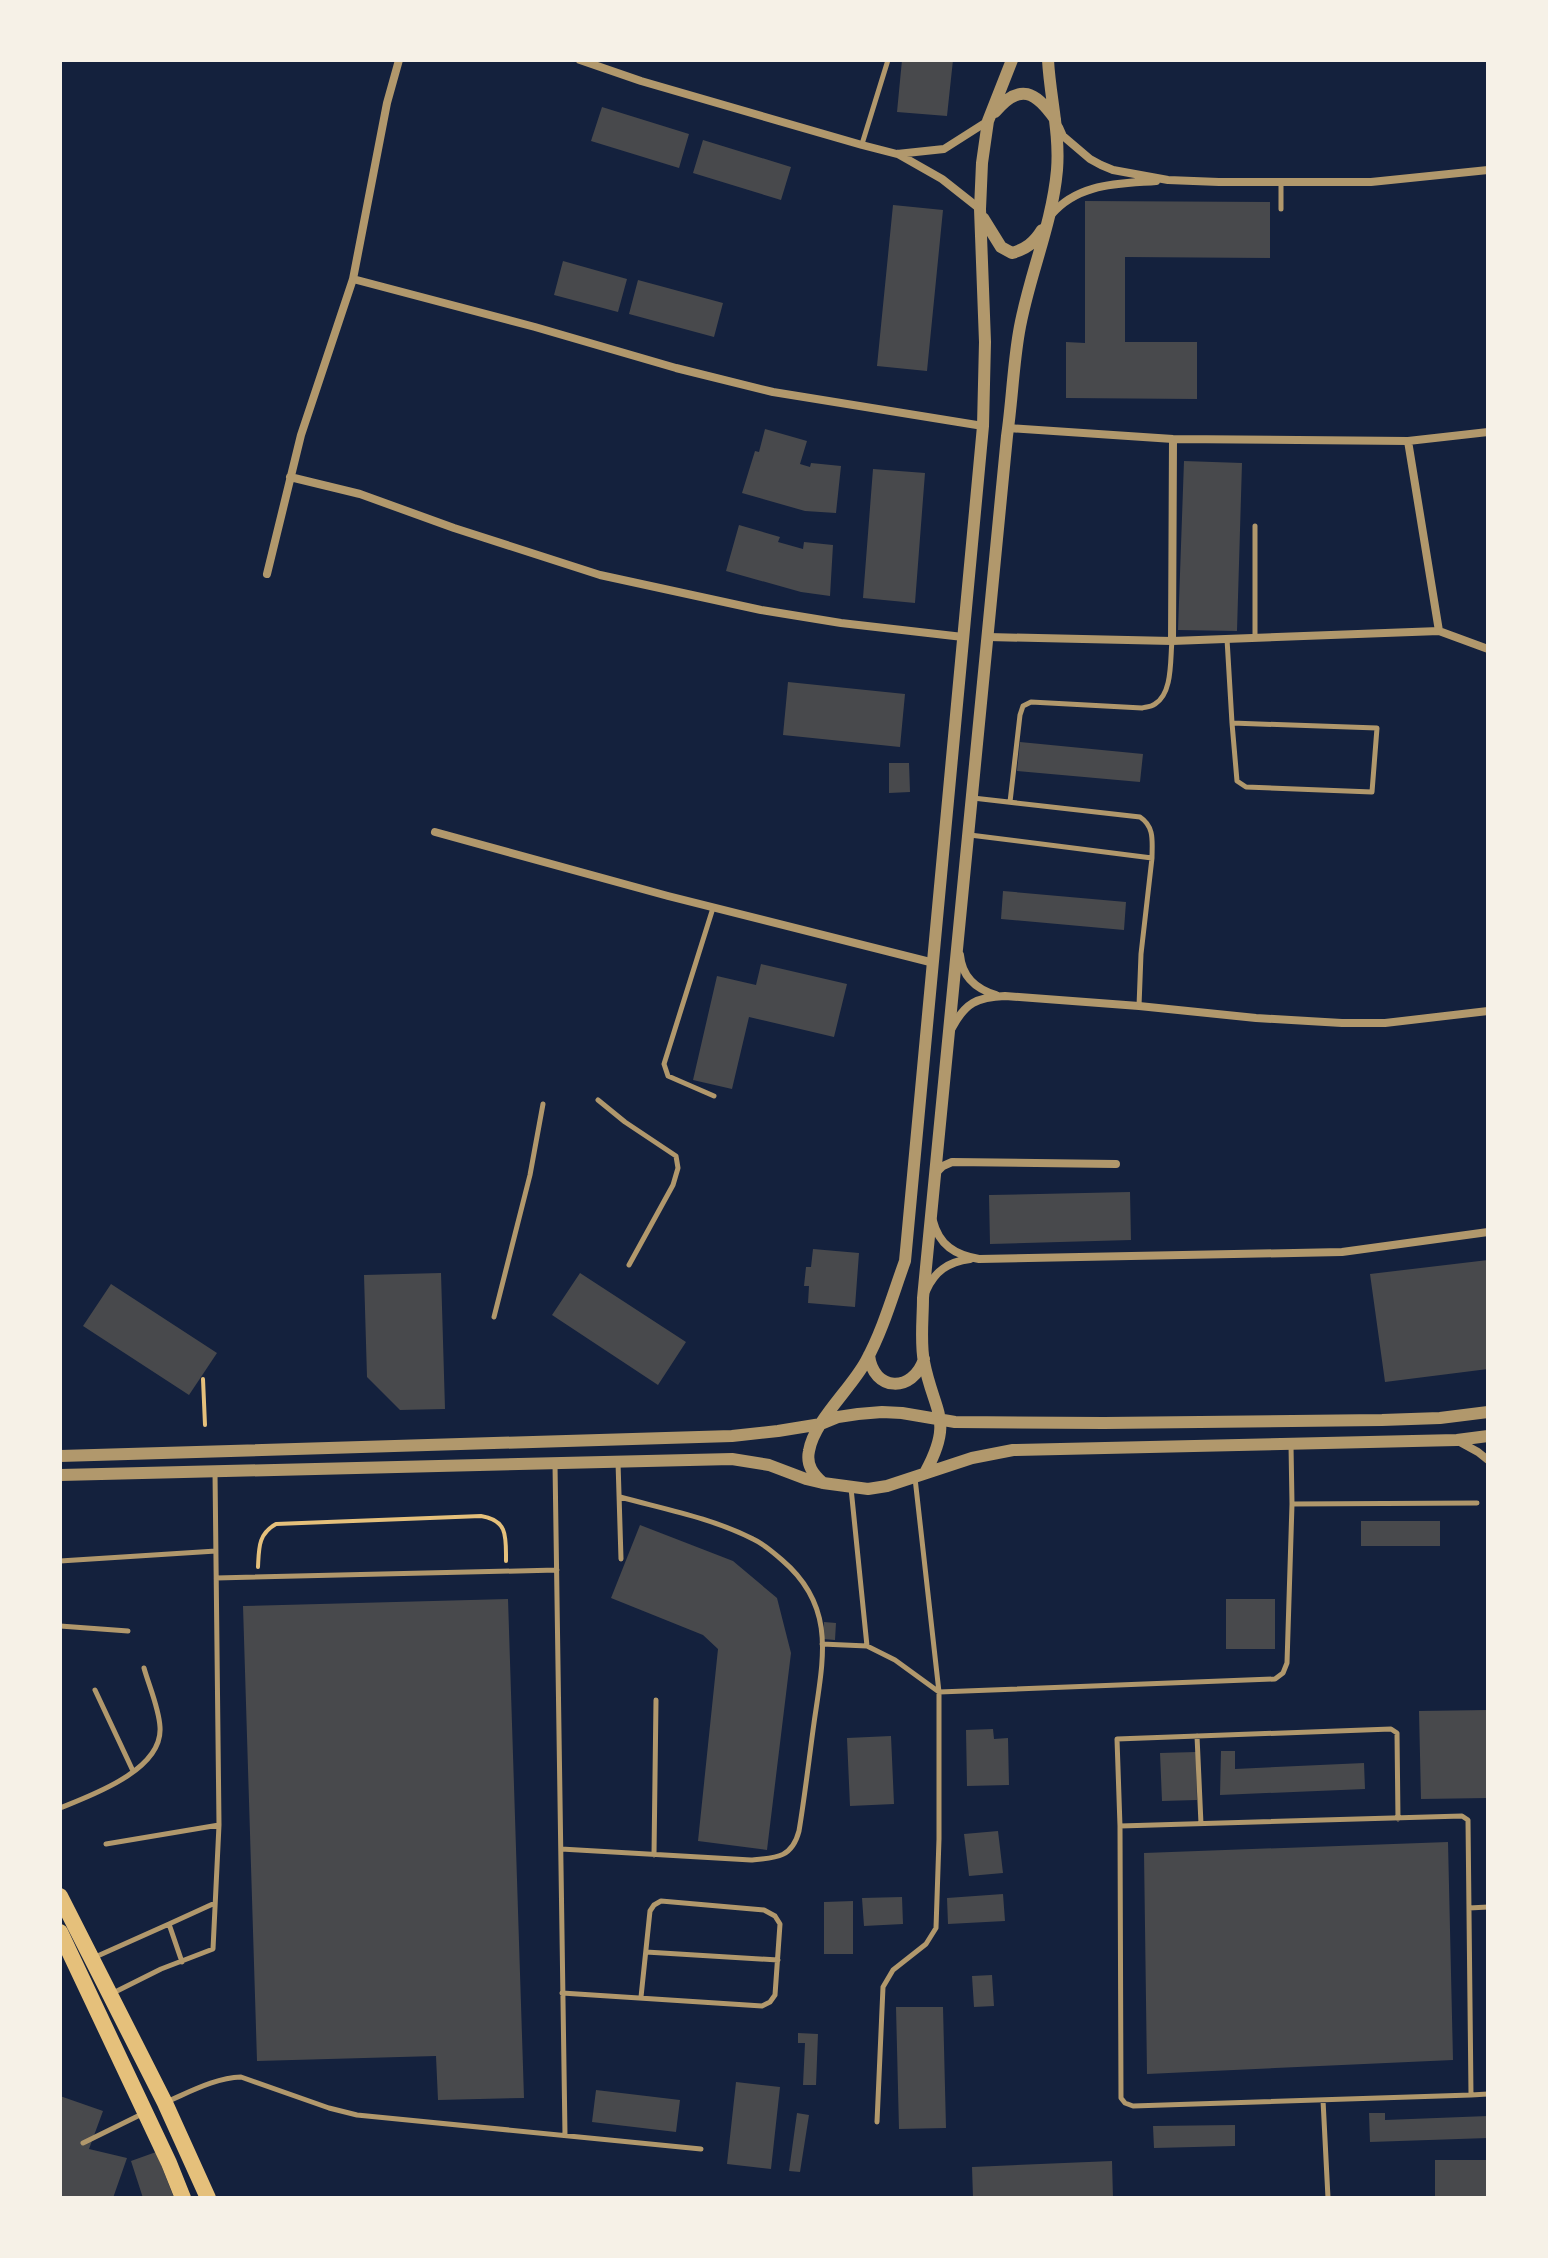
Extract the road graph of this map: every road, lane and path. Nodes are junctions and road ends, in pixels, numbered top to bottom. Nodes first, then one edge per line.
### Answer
1 (399, 60) edge
2 (580, 60) edge
3 (888, 60) edge
4 (1012, 60) edge
5 (1048, 60) edge
6 (988, 121) junction
7 (1057, 122) junction
8 (862, 145) junction
9 (897, 154) junction
10 (1488, 170) edge
11 (1168, 180) junction
12 (1283, 182) junction
13 (1282, 209) dead end
14 (980, 210) junction
15 (1049, 217) junction
16 (353, 279) junction
17 (983, 426) junction
18 (1008, 428) junction
19 (1488, 432) edge
20 (1173, 439) junction
21 (1408, 441) junction
22 (290, 477) junction
23 (1255, 526) dead end
24 (267, 574) dead end
25 (1439, 631) junction
26 (963, 637) junction
27 (988, 637) junction
28 (1255, 638) junction
29 (1227, 639) junction
30 (1172, 641) junction
31 (1488, 649) edge
32 (1232, 723) junction
33 (972, 798) junction
34 (1010, 802) junction
35 (435, 832) dead end
36 (968, 835) junction
37 (1152, 858) junction
38 (714, 907) junction
39 (958, 941) junction
40 (934, 963) junction
41 (1005, 996) junction
42 (1139, 1006) junction
43 (1488, 1011) edge
44 (949, 1033) junction
45 (714, 1096) dead end
46 (598, 1100) dead end
47 (543, 1104) dead end
48 (938, 1149) junction
49 (952, 1162) junction
50 (1116, 1164) dead end
51 (935, 1174) junction
52 (932, 1210) junction
53 (1488, 1232) edge
54 (979, 1259) junction
55 (629, 1265) dead end
56 (923, 1298) junction
57 (494, 1317) dead end
58 (869, 1354) junction
59 (924, 1359) junction
60 (203, 1379) dead end
61 (1488, 1412) edge
62 (940, 1419) junction
63 (821, 1424) junction
64 (205, 1425) dead end
65 (1488, 1436) edge
66 (1457, 1440) junction
67 (1291, 1443) junction
68 (60, 1456) edge
69 (1488, 1460) edge
70 (618, 1461) junction
71 (555, 1463) junction
72 (215, 1471) junction
73 (920, 1474) junction
74 (60, 1475) edge
75 (823, 1483) junction
76 (851, 1488) junction
77 (620, 1497) junction
78 (1477, 1503) dead end
79 (1292, 1504) junction
80 (216, 1551) junction
81 (621, 1559) dead end
82 (60, 1561) edge
83 (557, 1570) junction
84 (506, 1571) junction
85 (258, 1577) junction
86 (216, 1578) junction
87 (60, 1626) edge
88 (128, 1631) dead end
89 (822, 1644) junction
90 (867, 1646) junction
91 (144, 1668) dead end
92 (95, 1690) dead end
93 (939, 1692) junction
94 (656, 1700) dead end
95 (1197, 1736) junction
96 (133, 1771) junction
97 (60, 1808) edge
98 (1398, 1819) junction
99 (1201, 1824) junction
100 (219, 1825) junction
101 (1120, 1826) junction
102 (106, 1844) dead end
103 (561, 1849) junction
104 (654, 1855) junction
105 (60, 1896) edge
106 (215, 1903) junction
107 (1488, 1907) edge
108 (1469, 1908) junction
109 (169, 1924) junction
110 (60, 1932) edge
111 (646, 1952) junction
112 (92, 1958) junction
113 (778, 1960) junction
114 (182, 1962) junction
115 (562, 1993) junction
116 (110, 1994) junction
117 (641, 1997) junction
118 (1488, 2094) edge
119 (1471, 2095) junction
120 (1323, 2100) junction
121 (165, 2103) junction
122 (145, 2113) junction
123 (877, 2122) dead end
124 (565, 2135) junction
125 (83, 2143) dead end
126 (701, 2149) dead end
127 (183, 2198) edge
128 (208, 2198) edge
129 (1328, 2198) edge

1 - 16 street
2 - 8 street
3 - 8 lane
4 - 6 street
5 - 7 street
6 - 7 street
6 - 9 street
6 - 14 street
7 - 11 street
7 - 15 street
8 - 9 street
9 - 14 street
10 - 12 street
11 - 12 street
11 - 15 street
12 - 13 lane
14 - 15 street
14 - 17 street
15 - 18 street
16 - 17 street
16 - 22 street
17 - 26 street
18 - 20 street
18 - 27 street
19 - 21 street
20 - 21 street
20 - 30 street
21 - 25 street
22 - 24 street
22 - 26 street
23 - 28 lane
25 - 28 street
25 - 31 street
26 - 40 street
27 - 30 street
27 - 33 street
28 - 29 street
29 - 30 street
29 - 32 lane
30 - 34 lane
32 - 32 lane
33 - 34 lane
33 - 36 street
34 - 37 lane
35 - 38 street
36 - 37 lane
36 - 39 street
37 - 42 lane
38 - 40 street
38 - 45 lane
39 - 41 street
39 - 44 street
40 - 58 street
41 - 42 street
41 - 44 street
42 - 43 street
44 - 48 street
46 - 55 lane
47 - 57 lane
48 - 49 street
48 - 51 street
49 - 50 street
49 - 51 street
51 - 52 street
52 - 54 street
52 - 56 street
53 - 54 street
54 - 56 street
56 - 59 street
58 - 59 street
58 - 63 street
59 - 62 street
60 - 64 path
61 - 62 street
62 - 63 street
62 - 73 street
63 - 68 street
63 - 75 street
65 - 66 street
66 - 67 street
66 - 69 street
67 - 73 street
67 - 79 lane
70 - 71 street
70 - 75 street
70 - 77 lane
71 - 72 street
71 - 83 lane
72 - 74 street
72 - 80 lane
73 - 76 street
73 - 93 lane
75 - 76 street
76 - 90 lane
77 - 81 lane
77 - 89 lane
78 - 79 lane
79 - 93 lane
80 - 82 lane
80 - 86 lane
83 - 84 lane
83 - 103 lane
84 - 85 lane
84 - 85 path
85 - 86 lane
86 - 100 lane
87 - 88 lane
89 - 90 lane
89 - 104 lane
90 - 93 lane
91 - 96 lane
92 - 96 lane
93 - 123 lane
94 - 104 lane
95 - 98 lane
95 - 99 lane
95 - 101 lane
96 - 97 lane
98 - 99 lane
98 - 108 lane
99 - 101 lane
100 - 102 lane
100 - 106 lane
101 - 120 lane
103 - 104 lane
103 - 115 lane
105 - 112 main road
106 - 109 lane
106 - 114 lane
107 - 108 lane
108 - 119 lane
109 - 112 lane
109 - 114 lane
110 - 122 main road
111 - 113 lane
111 - 113 lane
111 - 117 lane
112 - 116 main road
113 - 117 lane
114 - 116 lane
115 - 117 lane
115 - 124 lane
116 - 121 main road
118 - 119 lane
119 - 120 lane
120 - 129 lane
121 - 124 lane
121 - 128 main road
122 - 125 lane
122 - 127 main road
124 - 126 lane

